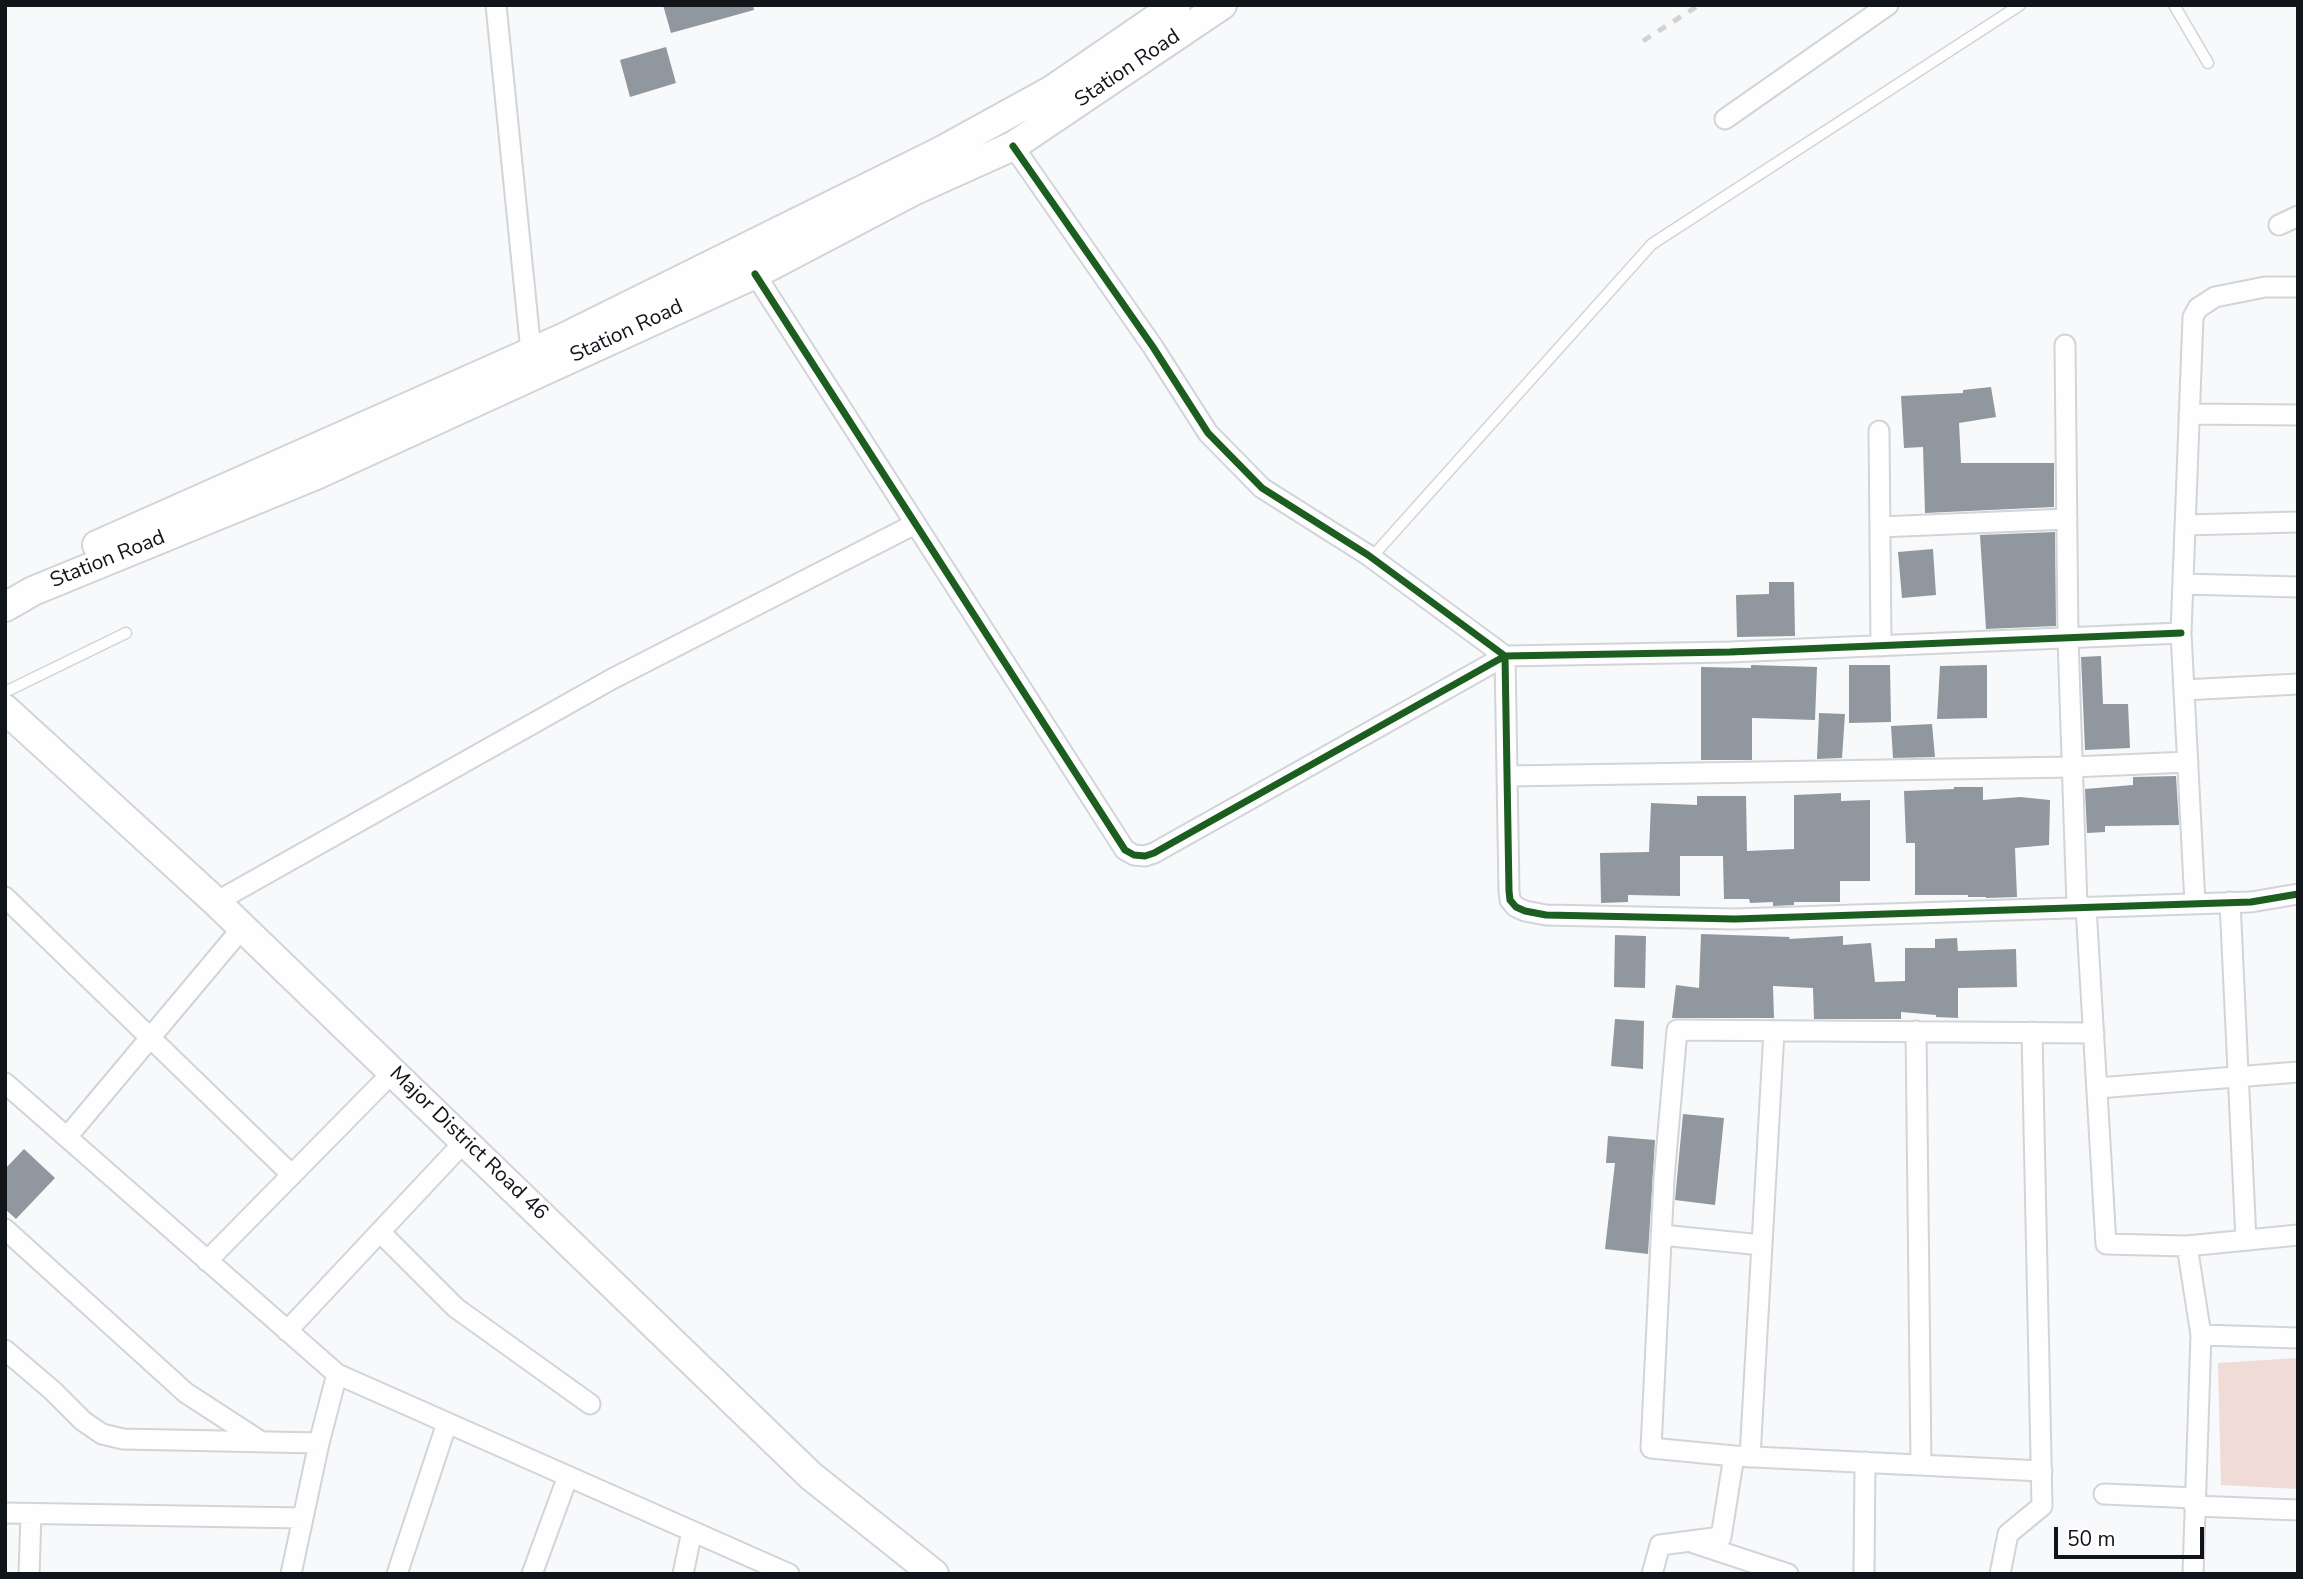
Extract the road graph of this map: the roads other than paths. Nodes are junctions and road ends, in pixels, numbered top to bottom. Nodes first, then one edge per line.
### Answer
1 (496, 5) edge
2 (1176, 5) edge
3 (1222, 5) edge
4 (1888, 5) edge
5 (2020, 5) edge
6 (2174, 5) edge
7 (2208, 63) dead end
8 (1725, 119) dead end
9 (1013, 146) junction
10 (2298, 216) edge
11 (2279, 225) dead end
12 (755, 274) junction
13 (2298, 287) edge
14 (2065, 345) dead end
15 (531, 352) junction
16 (2189, 414) junction
17 (2298, 415) edge
18 (1879, 431) dead end
19 (2067, 519) junction
20 (2298, 522) edge
21 (915, 524) junction
22 (2185, 525) junction
23 (1880, 527) junction
24 (1371, 558) junction
25 (2183, 584) junction
26 (2298, 587) edge
27 (5, 588) edge
28 (5, 607) edge
29 (126, 633) dead end
30 (2181, 633) junction
31 (2068, 638) junction
32 (1881, 646) junction
33 (1505, 656) junction
34 (2298, 684) edge
35 (2184, 690) junction
36 (5, 692) edge
37 (5, 709) edge
38 (2188, 762) junction
39 (2073, 767) junction
40 (1507, 776) junction
41 (2298, 894) edge
42 (5, 897) edge
43 (216, 902) junction
44 (2230, 902) junction
45 (2195, 904) junction
46 (2082, 907) junction
47 (243, 927) junction
48 (1774, 1031) junction
49 (1916, 1031) junction
50 (2032, 1032) junction
51 (2094, 1034) junction
52 (150, 1037) junction
53 (393, 1072) junction
54 (2298, 1072) edge
55 (2239, 1075) junction
56 (5, 1083) edge
57 (2098, 1088) junction
58 (66, 1137) junction
59 (465, 1141) junction
60 (292, 1175) junction
61 (5, 1229) edge
62 (380, 1232) junction
63 (1661, 1235) junction
64 (2298, 1236) edge
65 (2246, 1241) junction
66 (1762, 1245) junction
67 (2188, 1246) junction
68 (207, 1261) junction
69 (287, 1331) junction
70 (2201, 1335) junction
71 (2298, 1338) edge
72 (5, 1350) edge
73 (337, 1374) junction
74 (590, 1404) dead end
75 (447, 1423) junction
76 (261, 1442) junction
77 (319, 1443) junction
78 (1742, 1456) junction
79 (1865, 1462) junction
80 (1921, 1465) junction
81 (2042, 1471) junction
82 (568, 1476) junction
83 (2104, 1494) dead end
84 (2195, 1502) junction
85 (2298, 1510) edge
86 (5, 1513) edge
87 (31, 1514) junction
88 (303, 1518) junction
89 (692, 1531) junction
90 (1690, 1541) junction
91 (29, 1574) edge
92 (291, 1574) edge
93 (397, 1574) edge
94 (532, 1574) edge
95 (683, 1574) edge
96 (789, 1574) edge
97 (934, 1574) edge
98 (1652, 1574) edge
99 (1788, 1574) edge
100 (1864, 1574) edge
101 (2000, 1574) edge
102 (2193, 1574) edge

1 - 15 street
2 - 15 main road, Station Road
3 - 9 main road, Station Road
4 - 8 street
5 - 24 lane
6 - 7 lane
9 - 12 main road, Station Road
9 - 24 street
10 - 11 street
12 - 21 street
12 - 28 main road, Station Road
13 - 16 street
14 - 19 street
15 - 27 main road, Station Road
16 - 17 street
16 - 22 street
18 - 23 street
19 - 23 street
19 - 31 street
20 - 22 street
21 - 33 street
21 - 43 street
22 - 25 street
23 - 32 street
24 - 33 street
25 - 26 street
25 - 30 street
29 - 36 lane
30 - 31 street
30 - 35 street
31 - 32 street
31 - 39 street
32 - 33 street
33 - 40 street
34 - 35 street
35 - 38 street
37 - 43 main road, Major District Road 46
38 - 39 street
38 - 45 street
39 - 40 street
39 - 46 street
40 - 46 street
41 - 44 street
42 - 52 street
43 - 47 main road, Major District Road 46
44 - 45 street
44 - 55 street
45 - 46 street
46 - 51 street
47 - 52 street
47 - 53 main road, Major District Road 46
48 - 49 street
48 - 63 street
48 - 66 street
49 - 50 street
49 - 80 street
50 - 51 street
50 - 81 street
51 - 57 street
52 - 58 street
52 - 60 street
53 - 59 main road, Major District Road 46
53 - 60 street
54 - 55 street
55 - 57 street
55 - 65 street
56 - 58 street
57 - 67 street
58 - 68 street
59 - 62 street
59 - 97 main road, Major District Road 46
60 - 68 street
61 - 76 street
62 - 69 street
62 - 74 street
63 - 66 street
63 - 78 street
64 - 65 street
65 - 67 street
66 - 78 street
67 - 70 street
68 - 69 street
69 - 73 street
70 - 71 street
70 - 84 street
72 - 76 street
73 - 75 street
73 - 77 street
75 - 82 street
75 - 93 street
76 - 77 street
77 - 88 street
78 - 79 street
78 - 90 street
79 - 80 street
79 - 100 street
80 - 81 street
81 - 101 street
82 - 89 street
82 - 94 street
83 - 84 street
84 - 85 street
84 - 102 street
86 - 87 street
87 - 88 street
87 - 91 street
88 - 92 street
89 - 95 street
89 - 96 street
90 - 98 street
90 - 99 street

